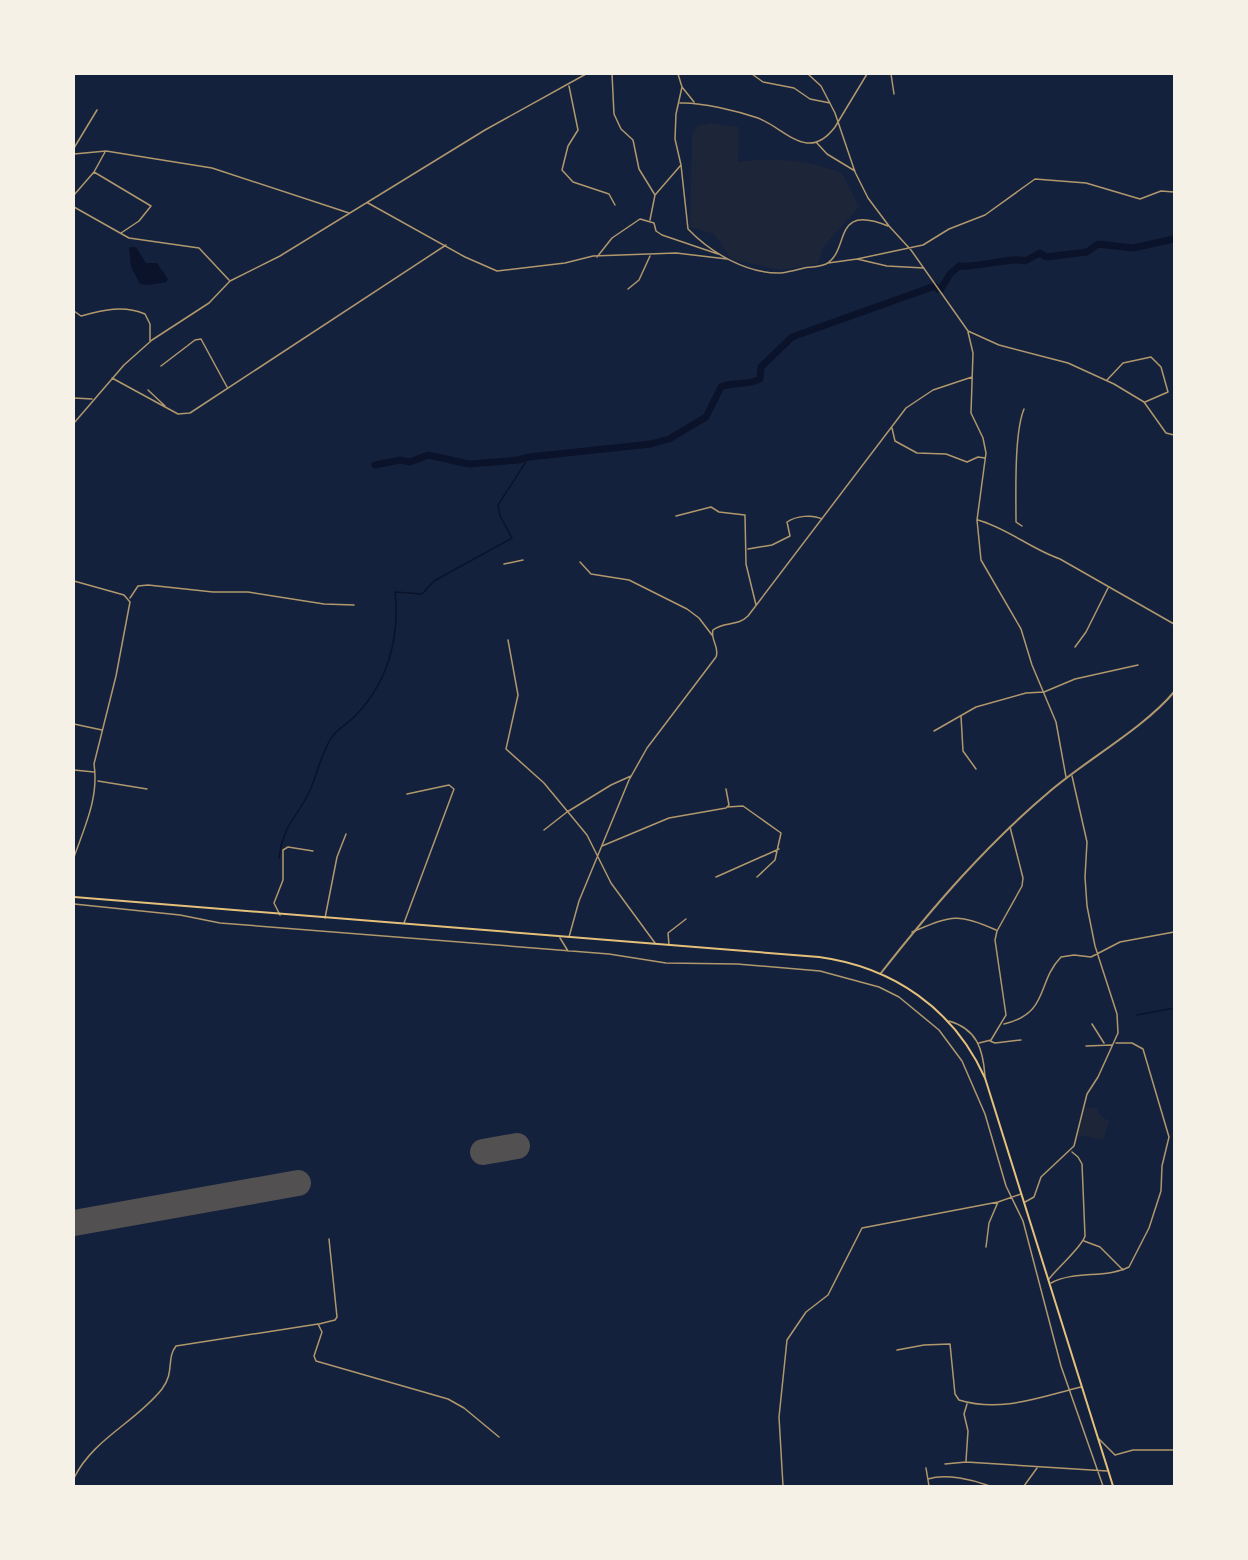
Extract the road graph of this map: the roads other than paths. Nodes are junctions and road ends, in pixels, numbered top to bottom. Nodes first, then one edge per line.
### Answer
1 (586, 74) edge
2 (612, 74) edge
3 (678, 74) edge
4 (752, 74) edge
5 (808, 74) edge
6 (867, 74) edge
7 (891, 74) edge
8 (569, 85) junction
9 (682, 87) junction
10 (894, 94) dead end
11 (694, 102) junction
12 (680, 103) junction
13 (830, 103) junction
14 (97, 111) dead end
15 (838, 122) junction
16 (816, 142) junction
17 (74, 148) edge
18 (106, 151) junction
19 (74, 154) edge
20 (681, 165) junction
21 (94, 172) junction
22 (855, 172) junction
23 (1174, 192) edge
24 (74, 195) edge
25 (655, 195) junction
26 (367, 202) junction
27 (615, 205) dead end
28 (74, 207) edge
29 (350, 213) junction
30 (650, 220) junction
31 (889, 226) junction
32 (120, 234) junction
33 (446, 245) junction
34 (908, 246) junction
35 (597, 256) junction
36 (650, 256) junction
37 (722, 256) junction
38 (727, 259) junction
39 (857, 259) junction
40 (827, 263) junction
41 (925, 269) junction
42 (230, 281) junction
43 (628, 289) dead end
44 (74, 311) edge
45 (968, 331) junction
46 (150, 342) junction
47 (161, 366) dead end
48 (972, 377) junction
49 (111, 378) junction
50 (1106, 381) junction
51 (228, 388) junction
52 (148, 390) dead end
53 (74, 398) edge
54 (93, 399) junction
55 (1144, 402) junction
56 (167, 409) junction
57 (1024, 409) dead end
58 (74, 423) edge
59 (892, 426) junction
60 (1174, 435) edge
61 (986, 458) junction
62 (676, 516) dead end
63 (823, 519) junction
64 (977, 520) junction
65 (1022, 526) dead end
66 (746, 550) junction
67 (523, 560) dead end
68 (580, 562) dead end
69 (504, 564) dead end
70 (74, 581) edge
71 (1109, 588) junction
72 (129, 599) junction
73 (354, 605) dead end
74 (756, 606) junction
75 (1174, 624) edge
76 (712, 636) junction
77 (508, 640) dead end
78 (1075, 647) dead end
79 (1138, 665) dead end
80 (1044, 692) junction
81 (1174, 692) edge
82 (961, 716) junction
83 (74, 724) edge
84 (102, 730) junction
85 (934, 731) dead end
86 (976, 769) dead end
87 (74, 770) edge
88 (95, 772) junction
89 (632, 776) junction
90 (1072, 776) junction
91 (1066, 779) junction
92 (97, 781) junction
93 (147, 789) dead end
94 (726, 789) dead end
95 (407, 794) dead end
96 (726, 808) junction
97 (567, 812) junction
98 (1010, 827) junction
99 (544, 830) dead end
100 (346, 834) dead end
101 (602, 847) junction
102 (780, 849) junction
103 (313, 851) dead end
104 (598, 854) junction
105 (74, 856) edge
106 (716, 877) dead end
107 (757, 877) dead end
108 (74, 897) edge
109 (74, 904) edge
110 (280, 915) junction
111 (325, 918) junction
112 (686, 919) dead end
113 (404, 924) junction
114 (997, 931) junction
115 (912, 932) junction
116 (1174, 932) edge
117 (560, 937) junction
118 (569, 938) junction
119 (656, 945) junction
120 (669, 946) junction
121 (568, 951) junction
122 (1097, 954) junction
123 (880, 973) junction
124 (948, 1021) junction
125 (1092, 1024) dead end
126 (1003, 1025) junction
127 (1021, 1040) dead end
128 (989, 1041) junction
129 (979, 1043) junction
130 (1104, 1044) junction
131 (1114, 1044) junction
132 (1086, 1046) dead end
133 (985, 1078) junction
134 (1070, 1152) junction
135 (1022, 1194) junction
136 (1011, 1198) junction
137 (998, 1202) junction
138 (1025, 1203) junction
139 (328, 1239) dead end
140 (1084, 1241) junction
141 (986, 1247) dead end
142 (1123, 1270) junction
143 (1048, 1280) junction
144 (1050, 1284) junction
145 (318, 1324) junction
146 (897, 1350) dead end
147 (1082, 1387) junction
148 (1072, 1389) junction
149 (967, 1402) junction
150 (1097, 1436) junction
151 (499, 1437) dead end
152 (1174, 1450) edge
153 (1113, 1454) junction
154 (1104, 1457) junction
155 (966, 1462) junction
156 (945, 1464) dead end
157 (926, 1468) dead end
158 (1038, 1468) junction
159 (1099, 1471) junction
160 (1108, 1471) junction
161 (74, 1478) edge
162 (928, 1479) junction
163 (783, 1486) edge
164 (929, 1486) edge
165 (990, 1486) edge
166 (1024, 1486) edge
167 (1103, 1486) edge
168 (1113, 1486) edge

1 - 8 street
2 - 25 street
3 - 9 street
4 - 13 street
5 - 13 street
6 - 15 street
7 - 10 street
8 - 26 street
8 - 27 street
9 - 11 street
9 - 12 street
11 - 12 street
11 - 16 street
12 - 20 street
13 - 15 street
14 - 17 street
15 - 16 street
15 - 22 street
16 - 22 street
18 - 19 street
18 - 21 street
18 - 29 street
20 - 25 street
20 - 37 street
21 - 24 street
21 - 32 street
22 - 31 street
23 - 34 street
25 - 30 street
26 - 29 street
26 - 33 street
28 - 32 street
29 - 42 street
30 - 35 street
30 - 37 street
31 - 34 street
31 - 40 street
32 - 42 street
33 - 35 street
33 - 51 street
34 - 39 street
34 - 41 street
35 - 36 street
36 - 38 street
36 - 43 street
37 - 38 street
38 - 40 street
39 - 40 street
39 - 41 street
41 - 45 street
42 - 46 street
44 - 46 street
45 - 48 street
45 - 50 street
46 - 49 street
47 - 51 street
48 - 59 street
48 - 61 street
49 - 54 street
49 - 56 street
50 - 55 street
50 - 55 street
51 - 56 street
52 - 56 street
53 - 54 street
54 - 58 street
55 - 60 street
57 - 65 street
59 - 61 street
59 - 63 street
61 - 64 street
62 - 66 street
63 - 66 street
63 - 74 street
64 - 71 street
64 - 80 street
66 - 74 street
67 - 69 street
68 - 76 street
70 - 72 street
71 - 75 street
71 - 78 street
72 - 73 street
72 - 84 street
74 - 76 street
76 - 89 street
77 - 97 street
79 - 80 street
80 - 82 street
80 - 91 street
81 - 90 street
82 - 85 street
82 - 86 street
83 - 84 street
84 - 88 street
87 - 88 street
88 - 92 street
89 - 97 street
89 - 101 street
90 - 91 street
90 - 122 street
91 - 98 street
92 - 93 street
92 - 105 street
94 - 96 street
95 - 113 street
96 - 101 street
96 - 102 street
97 - 99 street
97 - 104 street
98 - 114 street
98 - 115 street
100 - 111 street
101 - 104 street
102 - 106 street
102 - 107 street
103 - 110 street
104 - 118 street
104 - 119 street
108 - 110 main road
109 - 121 street
110 - 111 main road
111 - 113 main road
112 - 120 street
113 - 117 main road
114 - 115 street
114 - 126 street
115 - 123 street
116 - 122 street
117 - 118 main road
117 - 121 street
118 - 119 main road
119 - 120 main road
120 - 123 main road
121 - 136 street
122 - 126 street
122 - 131 street
123 - 124 main road
124 - 129 street
124 - 133 main road
125 - 130 street
126 - 128 street
127 - 128 street
128 - 129 street
129 - 133 street
130 - 131 street
130 - 132 street
131 - 134 street
131 - 142 street
133 - 135 main road
134 - 138 street
134 - 140 street
135 - 136 street
135 - 138 main road
136 - 137 street
136 - 148 street
137 - 141 street
137 - 163 street
138 - 143 main road
139 - 145 street
140 - 142 street
140 - 143 street
142 - 144 street
143 - 144 main road
144 - 147 main road
145 - 151 street
145 - 161 street
146 - 149 street
147 - 148 street
147 - 150 main road
148 - 149 street
148 - 159 street
149 - 155 street
150 - 153 street
150 - 154 main road
152 - 153 street
153 - 154 street
154 - 160 main road
155 - 156 street
155 - 158 street
157 - 162 street
158 - 159 street
158 - 166 street
159 - 160 street
159 - 167 street
160 - 168 main road
162 - 164 street
162 - 165 street

